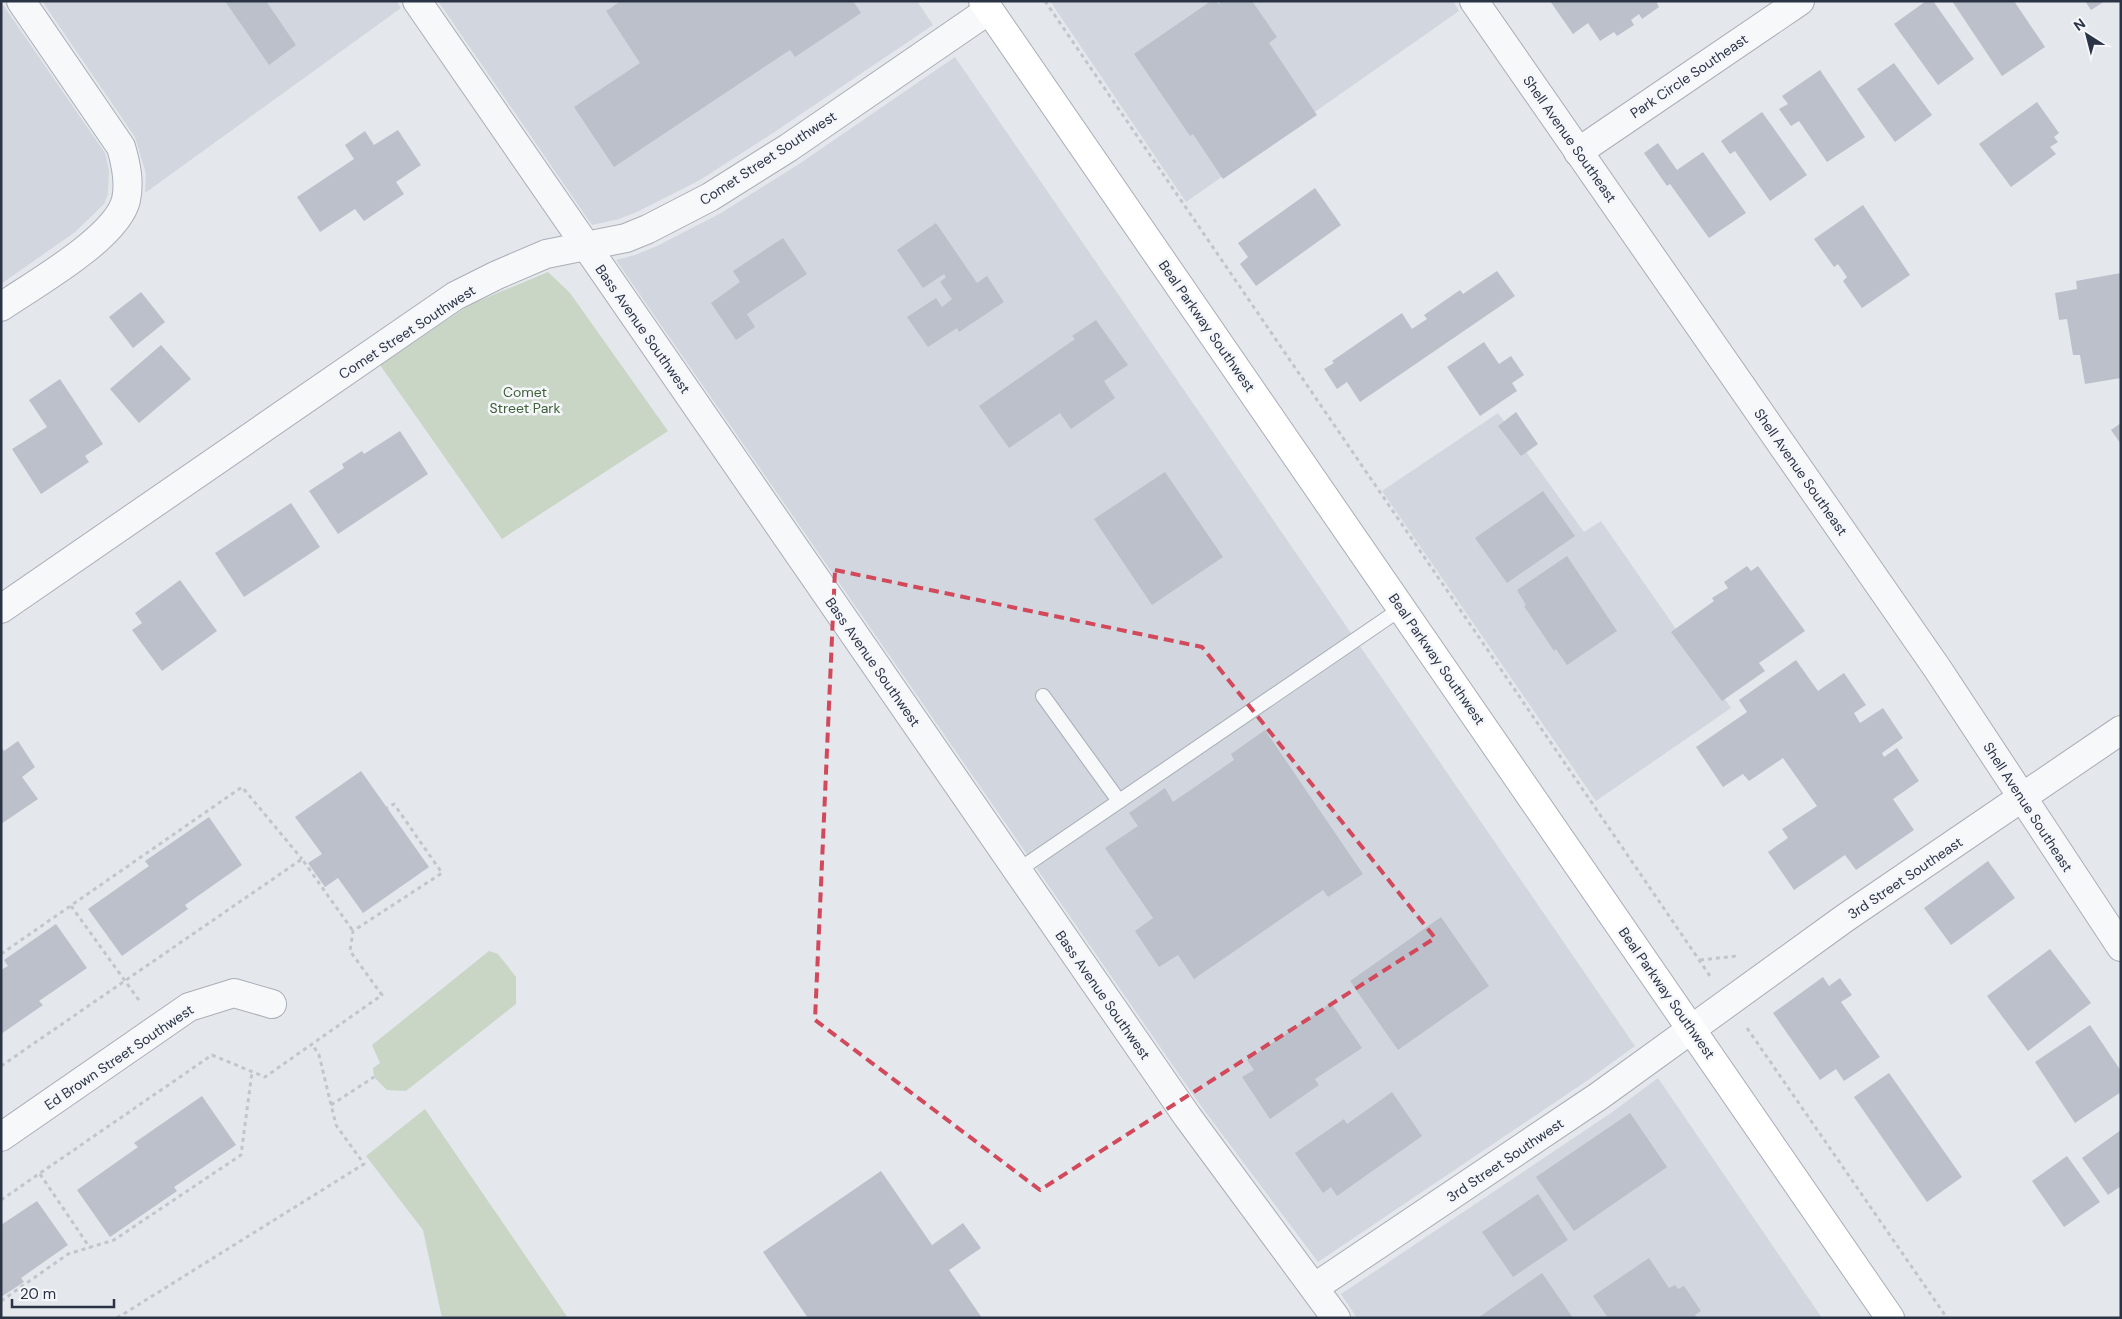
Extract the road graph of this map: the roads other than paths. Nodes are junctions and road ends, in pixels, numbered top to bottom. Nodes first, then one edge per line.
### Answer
1 (21, 1) edge
2 (417, 1) edge
3 (1474, 1) edge
4 (1800, 1) edge
5 (986, 6) edge
6 (1578, 152) junction
7 (586, 246) junction
8 (1, 308) edge
9 (1402, 608) junction
10 (1, 609) edge
11 (1043, 696) dead end
12 (2121, 730) edge
13 (2022, 798) junction
14 (1119, 801) junction
15 (1017, 871) junction
16 (2121, 947) edge
17 (272, 1004) dead end
18 (1692, 1029) junction
19 (1, 1137) edge
20 (1315, 1287) junction
21 (1336, 1318) edge
22 (1890, 1318) edge

1 - 8 street
2 - 7 street, Bass Avenue Southwest
3 - 6 street, Shell Avenue Southeast
4 - 6 street, Park Circle Southeast
5 - 7 street, Comet Street Southwest
5 - 9 main road, Beal Parkway Southwest
6 - 13 street, Shell Avenue Southeast
7 - 10 street, Comet Street Southwest
7 - 15 street, Bass Avenue Southwest
9 - 14 lane
9 - 18 main road, Beal Parkway Southwest
11 - 14 lane
12 - 13 street, 3rd Street Southeast
13 - 16 street, Shell Avenue Southeast
13 - 18 street, 3rd Street Southeast
14 - 15 lane
15 - 20 street, Bass Avenue Southwest
17 - 19 street, Ed Brown Street Southwest
18 - 20 street, 3rd Street Southwest
18 - 22 main road, Beal Parkway Southwest
20 - 21 street, Bass Avenue Southwest

